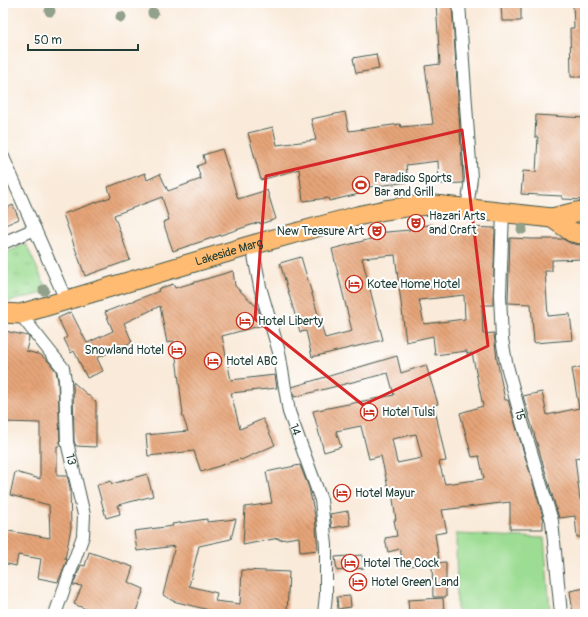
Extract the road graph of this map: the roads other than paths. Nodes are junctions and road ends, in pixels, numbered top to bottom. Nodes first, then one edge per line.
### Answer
1 (459, 3) edge
2 (3, 157) edge
3 (8, 181) edge
4 (467, 209) junction
5 (585, 211) edge
6 (503, 212) junction
7 (552, 218) junction
8 (35, 229) junction
9 (585, 235) edge
10 (3, 243) edge
11 (252, 245) junction
12 (66, 300) junction
13 (12, 314) edge
14 (55, 614) edge
15 (324, 614) edge
16 (561, 614) edge

1 - 4 street
2 - 3 street
3 - 8 street
4 - 6 main road, Lakeside Marg
4 - 11 main road, Lakeside Marg
5 - 7 main road, Lakeside Marg
6 - 7 main road, Lakeside Marg
6 - 16 street, 15 / 15
7 - 9 main road, Lakeside Marg
8 - 10 street
8 - 12 street
11 - 12 main road, Lakeside Marg
11 - 15 street, 14 / 14
12 - 13 main road, Lakeside Marg
13 - 14 street, 13 / 13

